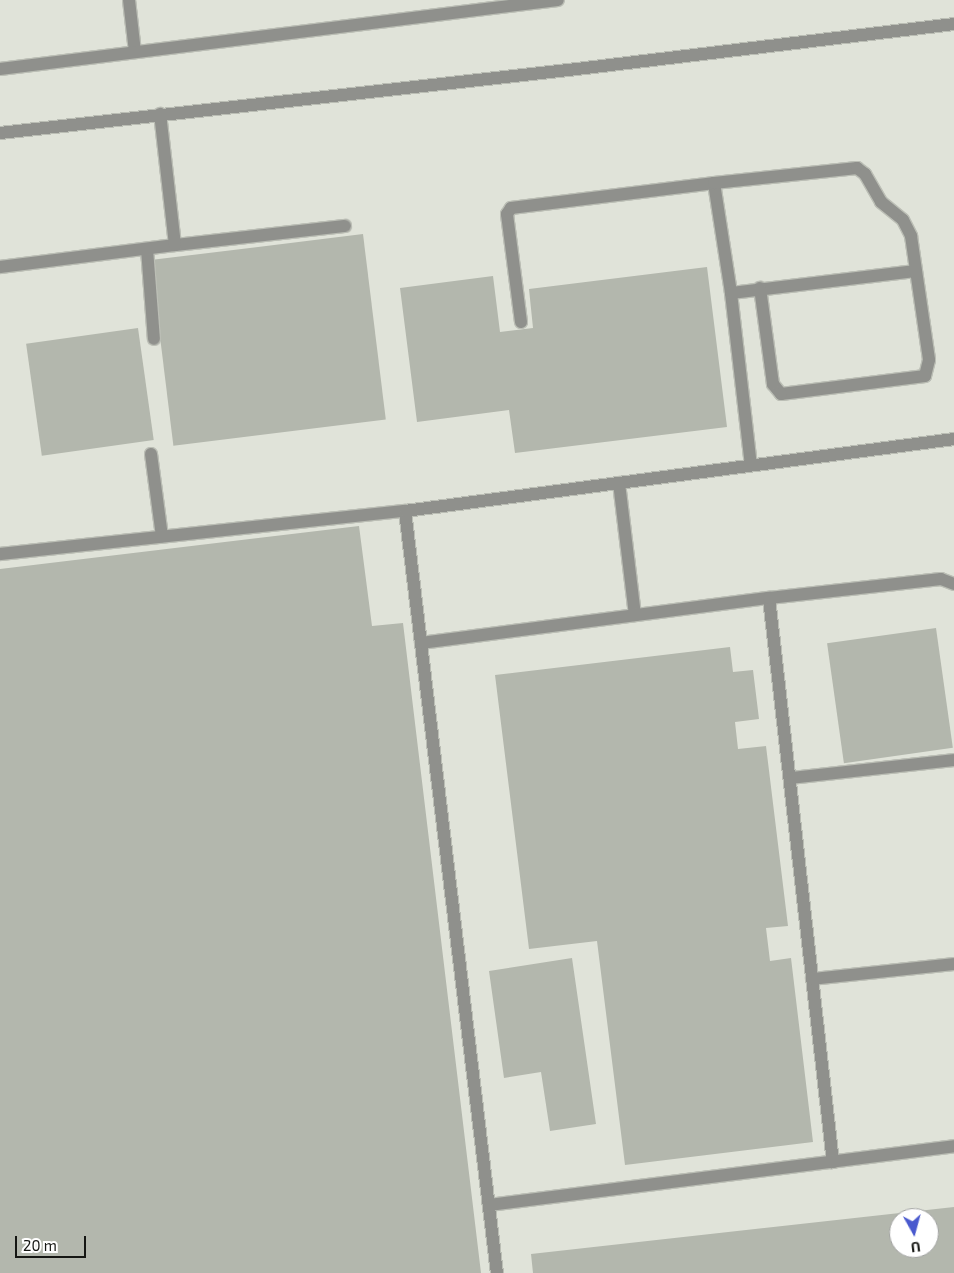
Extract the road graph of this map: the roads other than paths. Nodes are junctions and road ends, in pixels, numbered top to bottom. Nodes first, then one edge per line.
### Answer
1 (129, 0) edge
2 (558, 0) edge
3 (954, 24) edge
4 (135, 52) junction
5 (0, 69) edge
6 (160, 114) junction
7 (0, 133) edge
8 (714, 183) junction
9 (345, 226) dead end
10 (175, 245) junction
11 (147, 249) junction
12 (0, 267) edge
13 (916, 271) junction
14 (760, 288) junction
15 (731, 293) junction
16 (521, 322) dead end
17 (154, 338) dead end
18 (954, 439) edge
19 (151, 454) dead end
20 (751, 465) junction
21 (619, 484) junction
22 (405, 511) junction
23 (162, 536) junction
24 (0, 554) edge
25 (954, 584) edge
26 (769, 598) junction
27 (635, 615) junction
28 (421, 643) junction
29 (954, 760) edge
30 (791, 778) junction
31 (954, 964) edge
32 (812, 978) junction
33 (954, 1146) edge
34 (833, 1162) junction
35 (489, 1204) junction
36 (497, 1273) edge

1 - 4 street
2 - 4 street
3 - 6 street
4 - 5 street
6 - 7 street
6 - 10 street
8 - 13 street
8 - 15 street
8 - 16 street
9 - 10 street
10 - 11 street
11 - 12 street
11 - 17 street
13 - 14 street
13 - 14 street
14 - 15 street
15 - 20 street
18 - 20 street
19 - 23 street
20 - 21 street
21 - 22 street
21 - 27 street
22 - 23 street
22 - 28 street
23 - 24 street
25 - 26 street
26 - 27 street
26 - 30 street
27 - 28 street
28 - 35 street
29 - 30 street
30 - 32 street
31 - 32 street
32 - 34 street
33 - 34 street
34 - 35 street
35 - 36 street

